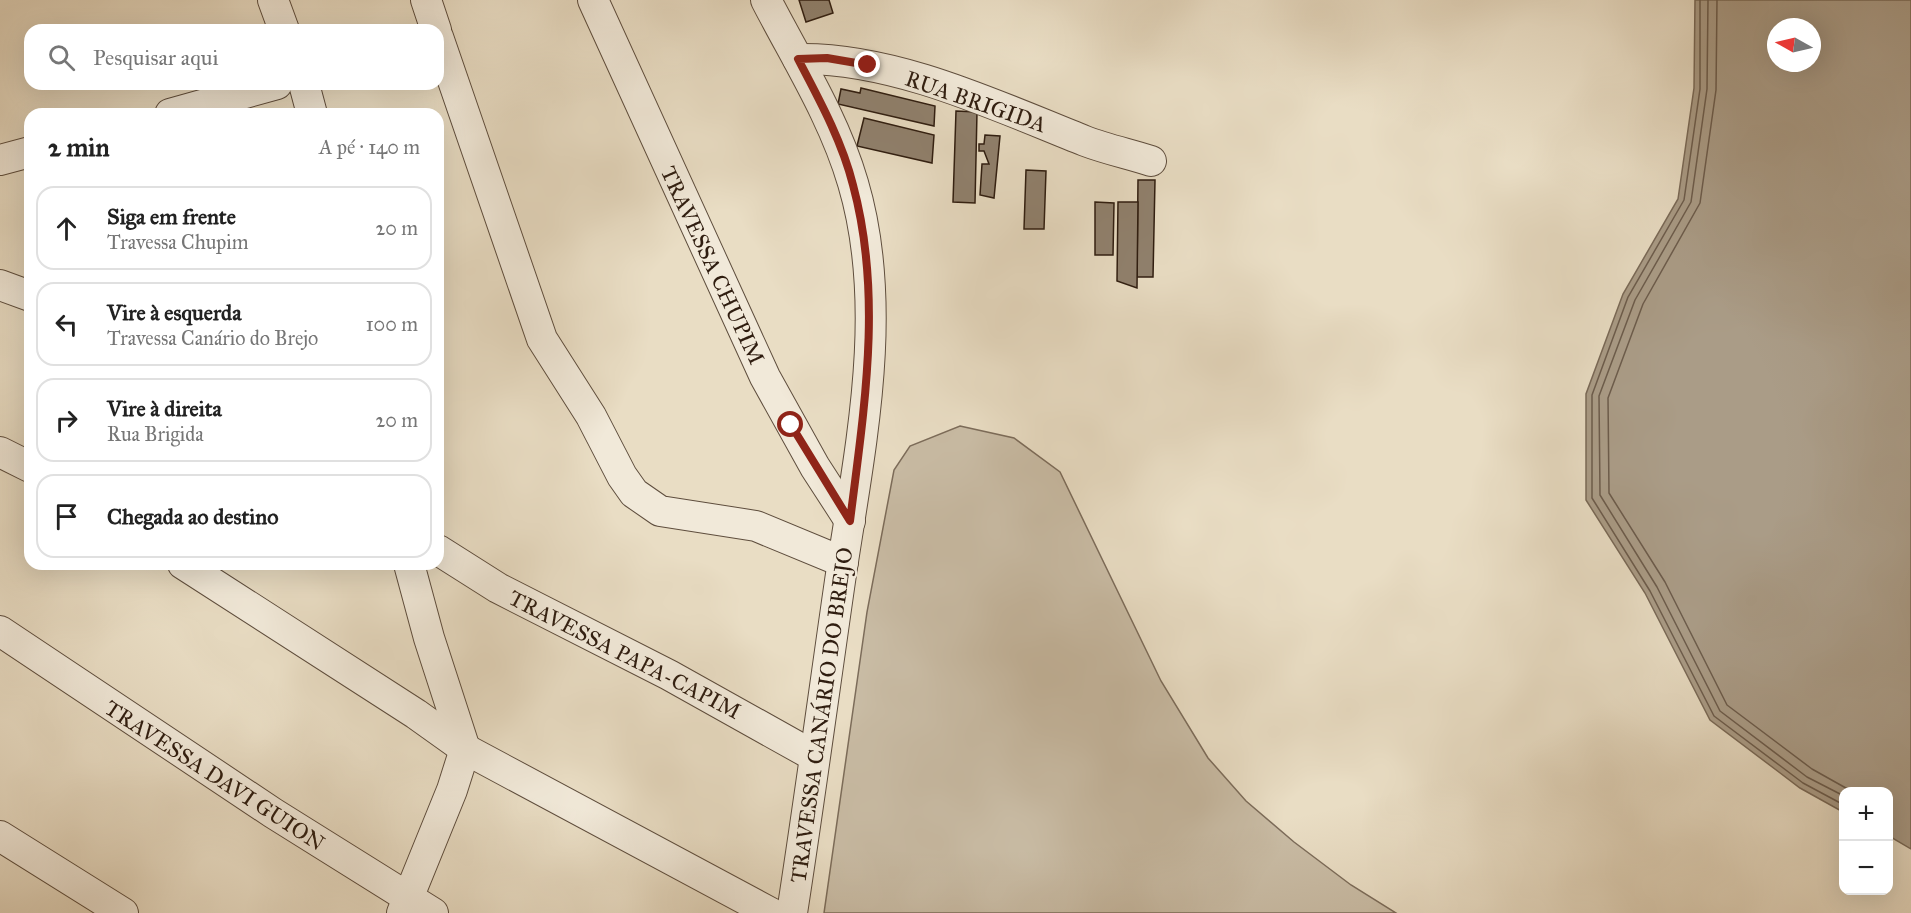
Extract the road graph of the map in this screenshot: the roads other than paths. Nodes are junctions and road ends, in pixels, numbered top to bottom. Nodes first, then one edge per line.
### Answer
1 (273, 0) edge
2 (426, 0) edge
3 (593, 0) edge
4 (766, 0) edge
5 (282, 24) edge
6 (434, 24) edge
7 (444, 54) edge
8 (798, 59) junction
9 (256, 90) edge
10 (306, 90) edge
11 (191, 108) edge
12 (310, 108) edge
13 (24, 154) edge
14 (0, 160) edge
15 (1151, 161) dead end
16 (0, 285) edge
17 (24, 294) edge
18 (0, 452) edge
19 (24, 464) edge
20 (850, 521) junction
21 (444, 554) edge
22 (843, 562) junction
23 (192, 570) edge
24 (411, 570) edge
25 (0, 632) edge
26 (465, 749) junction
27 (814, 756) junction
28 (0, 836) edge
29 (414, 908) edge
30 (123, 913) edge
31 (771, 913) edge
32 (792, 913) edge

1 - 5 street
2 - 6 street
3 - 20 street, TRAVESSA CHUPIM
4 - 8 street, TRAVESSA CANÁRIO DO BREJO
7 - 22 street
8 - 15 street, RUA BRIGIDA
8 - 20 street, TRAVESSA CANÁRIO DO BREJO
9 - 11 street
10 - 12 street
13 - 14 street
16 - 17 street
18 - 19 street
20 - 22 street, TRAVESSA CANÁRIO DO BREJO
21 - 27 street, TRAVESSA PAPA-CAPIM
22 - 27 street, TRAVESSA CANÁRIO DO BREJO
23 - 26 street
24 - 26 street
25 - 29 street, TRAVESSA DAVI GUION
26 - 29 street
26 - 31 street
27 - 32 street, TRAVESSA CANÁRIO DO BREJO
28 - 30 street

